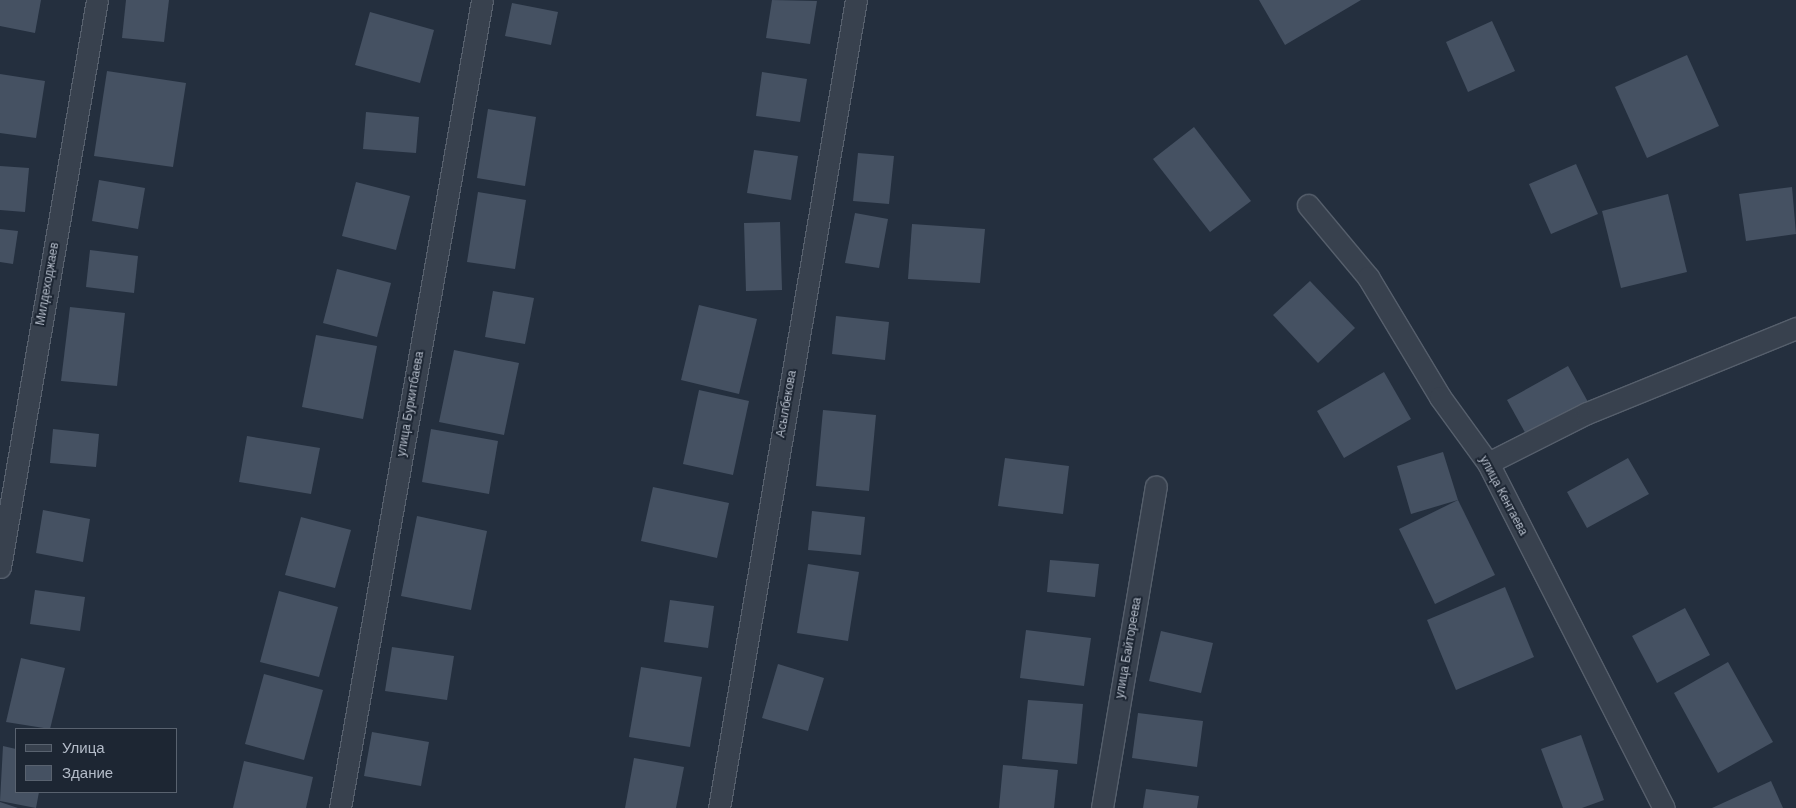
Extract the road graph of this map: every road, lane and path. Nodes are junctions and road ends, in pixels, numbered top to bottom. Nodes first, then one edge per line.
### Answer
1 (97, 0) edge
2 (482, 0) edge
3 (856, 0) edge
4 (1308, 205) dead end
5 (1796, 328) edge
6 (1488, 463) junction
7 (1156, 488) dead end
8 (0, 567) edge
9 (340, 808) edge
10 (719, 808) edge
11 (1102, 808) edge
12 (1664, 808) edge

1 - 8 street, Милдеходжаев
2 - 9 street, улица Буркитбаева
3 - 10 street, Асылбекова
4 - 6 street, улица Кентаева
5 - 6 street
6 - 12 street, улица Кентаева
7 - 11 street, улица Байтореева

